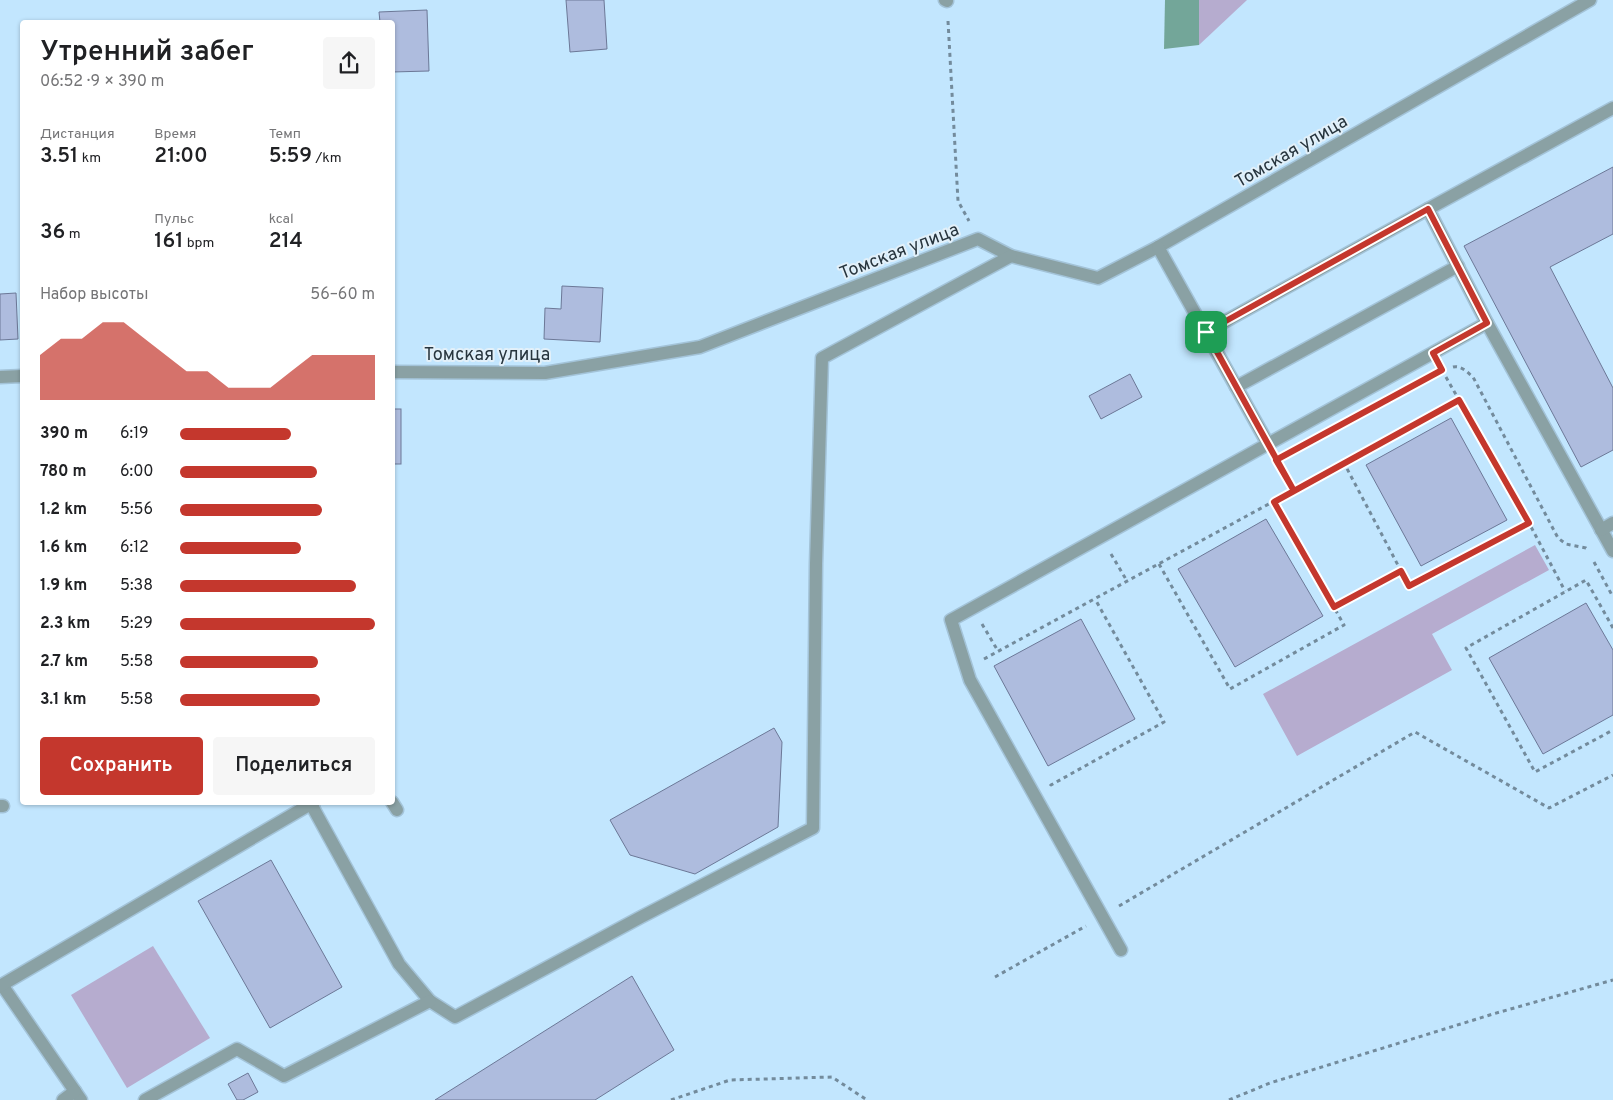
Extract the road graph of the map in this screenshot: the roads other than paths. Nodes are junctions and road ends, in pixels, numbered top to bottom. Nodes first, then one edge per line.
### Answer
1 (1590, 0) edge
2 (1613, 108) edge
3 (1428, 209) junction
4 (1158, 247) junction
5 (1011, 256) junction
6 (1458, 266) junction
7 (1487, 323) junction
8 (1206, 332) junction
9 (395, 372) edge
10 (20, 376) edge
11 (0, 377) edge
12 (1236, 387) junction
13 (1268, 444) junction
14 (1613, 523) edge
15 (1601, 530) junction
16 (1613, 551) edge
17 (309, 805) edge
18 (313, 805) edge
19 (1121, 950) dead end
20 (1, 985) edge
21 (430, 1001) junction
22 (78, 1096) edge
23 (63, 1100) edge
24 (145, 1100) edge

1 - 4 street, Томская улица
2 - 3 street
3 - 6 street
3 - 8 street
4 - 5 street, Томская улица
4 - 8 street
5 - 9 street, Томская улица
5 - 21 street
6 - 7 street
6 - 12 street
7 - 13 street
7 - 15 street
8 - 12 street
10 - 11 street
12 - 13 street
13 - 19 street
14 - 15 street
15 - 16 street
17 - 20 street
18 - 21 street
20 - 22 street
21 - 24 street
22 - 23 street

